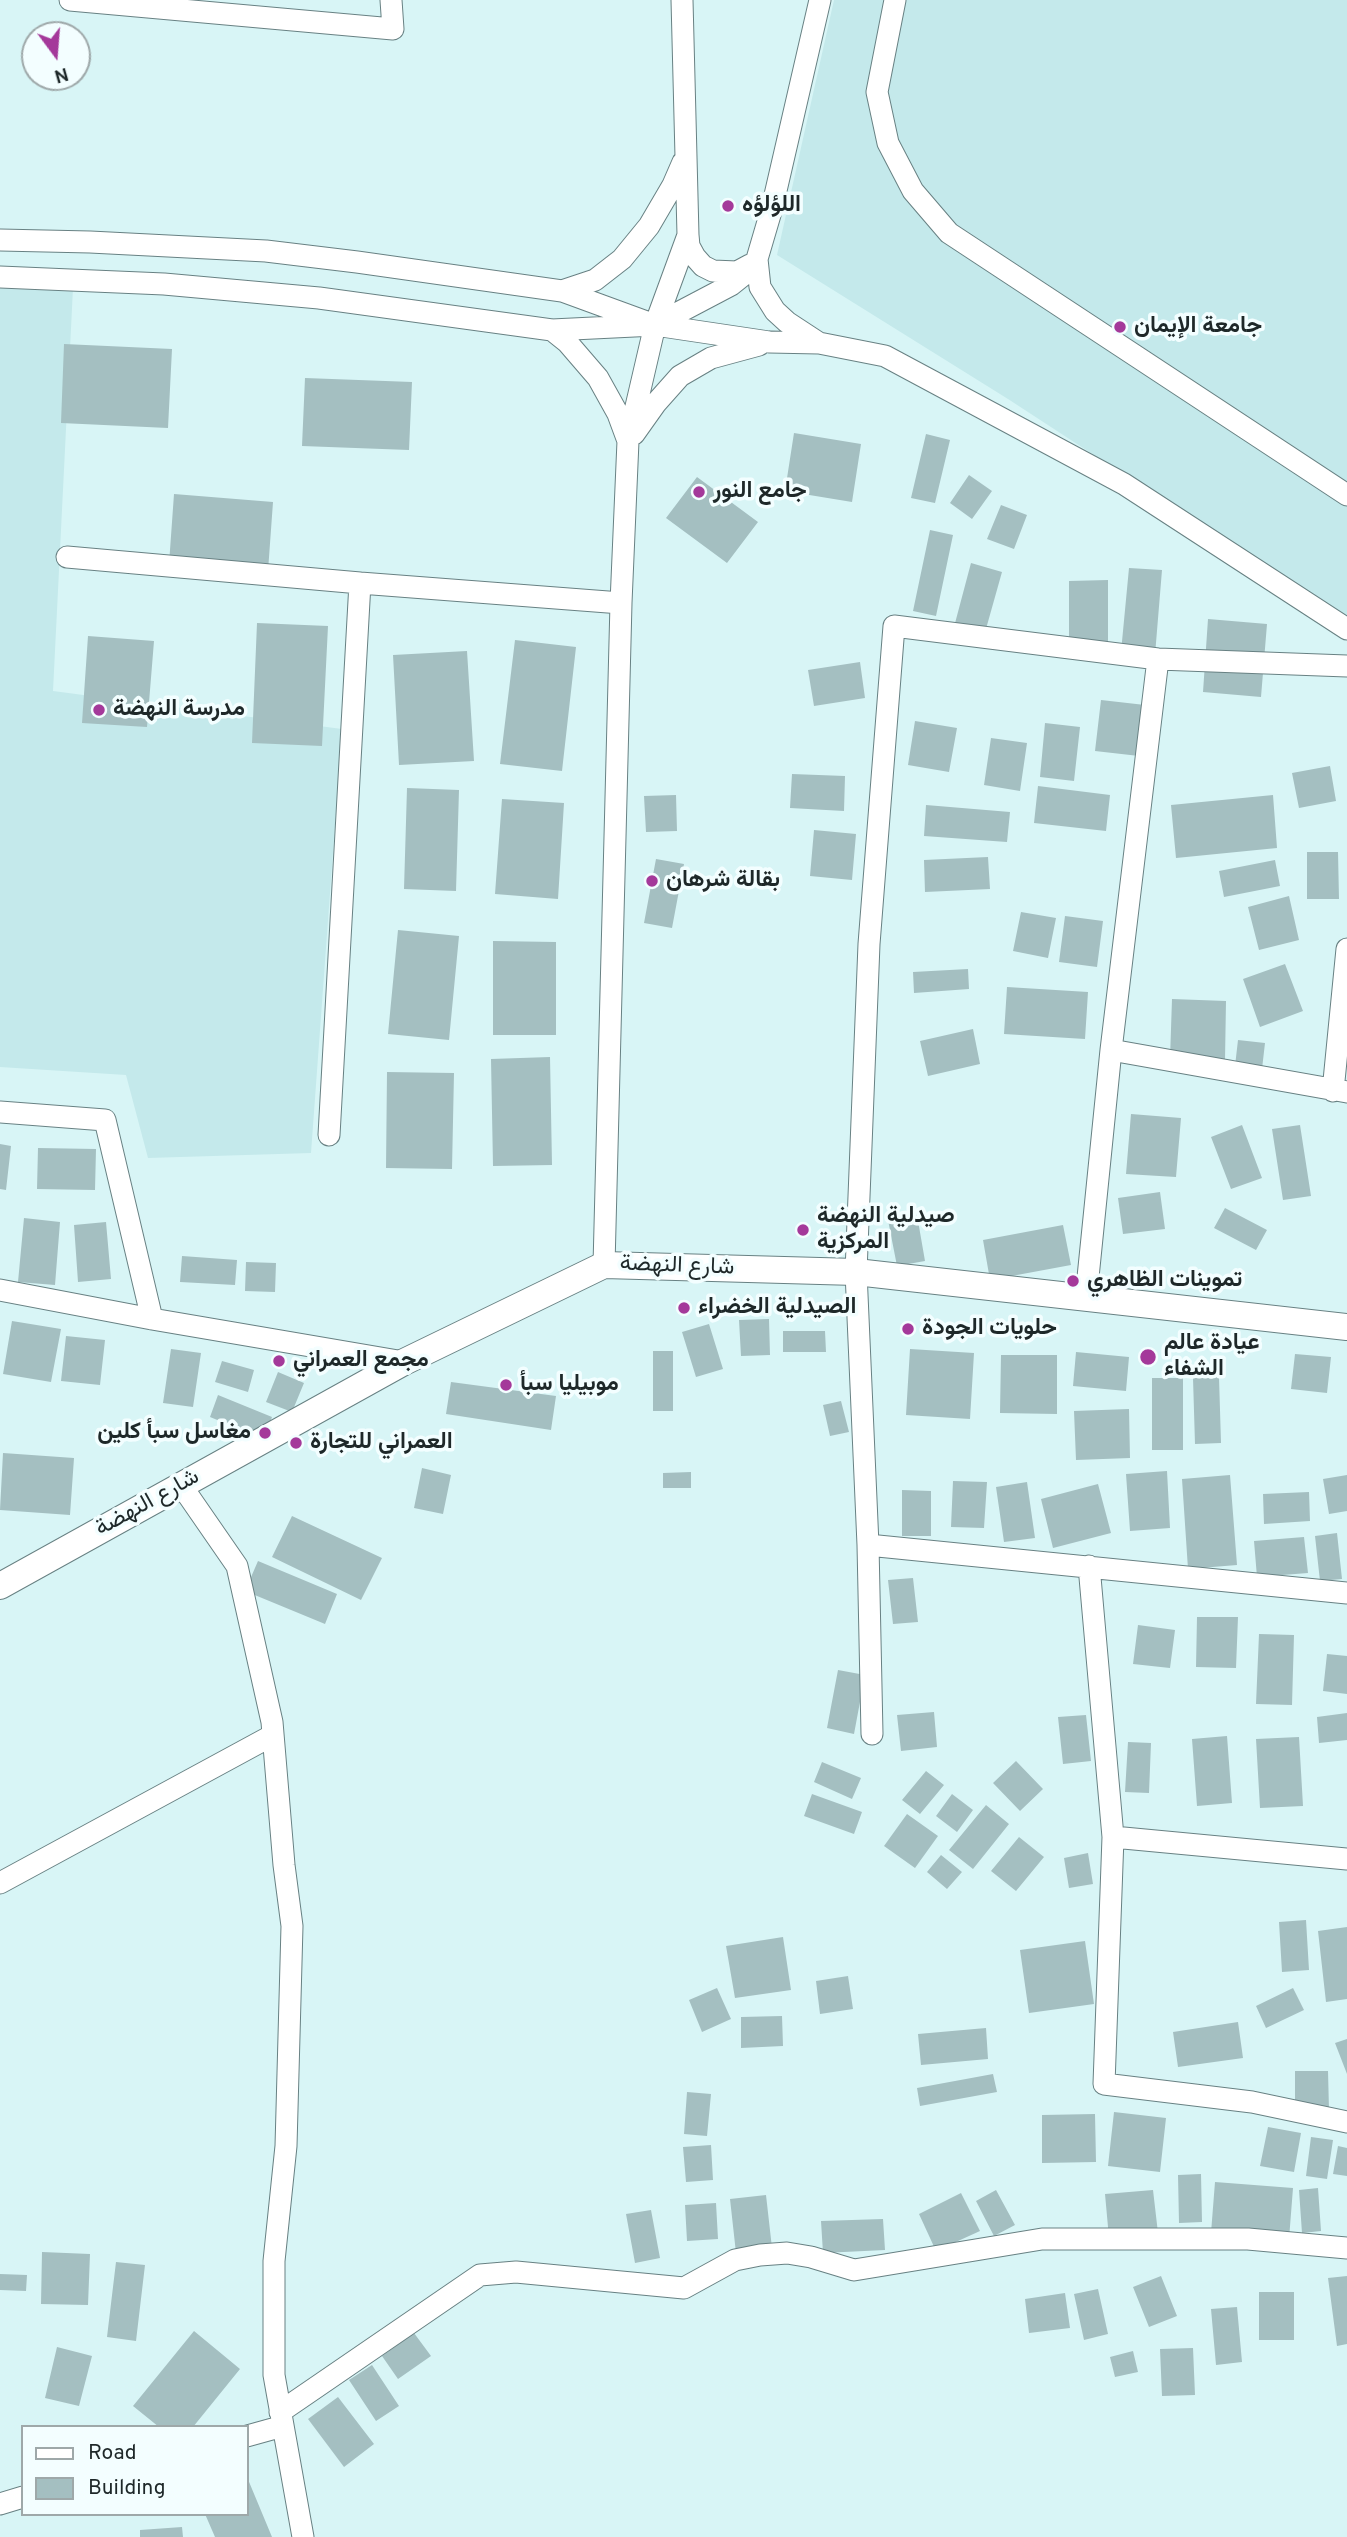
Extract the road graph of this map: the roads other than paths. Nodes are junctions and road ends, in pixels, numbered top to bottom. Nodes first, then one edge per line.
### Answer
1 (70, 0) edge
2 (391, 0) edge
3 (682, 0) edge
4 (820, 0) edge
5 (895, 0) edge
6 (687, 153) junction
7 (688, 235) junction
8 (0, 240) edge
9 (757, 259) junction
10 (0, 277) edge
11 (570, 294) junction
12 (655, 325) junction
13 (559, 330) junction
14 (769, 342) junction
15 (819, 343) junction
16 (628, 441) junction
17 (1347, 495) edge
18 (67, 557) dead end
19 (360, 583) junction
20 (621, 603) junction
21 (1347, 629) edge
22 (1158, 659) junction
23 (1347, 666) edge
24 (1347, 949) edge
25 (1111, 1050) junction
26 (1340, 1092) edge
27 (0, 1112) edge
28 (329, 1135) dead end
29 (604, 1265) junction
30 (856, 1272) junction
31 (0, 1290) edge
32 (1087, 1297) junction
33 (152, 1319) junction
34 (1347, 1326) edge
35 (404, 1362) junction
36 (181, 1485) junction
37 (868, 1545) junction
38 (1089, 1566) junction
39 (0, 1586) edge
40 (1347, 1593) edge
41 (872, 1734) dead end
42 (273, 1735) junction
43 (1113, 1837) junction
44 (1347, 1859) edge
45 (0, 1883) edge
46 (1347, 2122) edge
47 (1347, 2248) edge
48 (281, 2419) junction
49 (248, 2436) edge
50 (21, 2498) edge
51 (0, 2504) edge
52 (303, 2537) edge

1 - 2 street
3 - 6 street
4 - 9 street
5 - 17 street
6 - 7 street
6 - 11 street
7 - 9 street
7 - 12 street
8 - 11 street
9 - 12 street
9 - 15 street
10 - 13 street
11 - 12 street
11 - 13 street
12 - 13 street
12 - 14 street
12 - 16 street
13 - 16 street
14 - 15 street
14 - 16 street
15 - 21 street
16 - 20 street
18 - 19 street
19 - 20 street
19 - 28 street
20 - 29 street
22 - 23 street
22 - 25 street
22 - 30 street
24 - 26 street
25 - 26 street
25 - 32 street
27 - 33 street
29 - 30 street, شارع النهضة
29 - 35 street, شارع النهضة
30 - 32 street, شارع النهضة
30 - 37 street
31 - 33 street
32 - 34 street, شارع النهضة
33 - 35 street
35 - 36 street, شارع النهضة
36 - 39 street, شارع النهضة
36 - 42 street
37 - 38 street
37 - 41 street
38 - 40 street
38 - 43 street
42 - 45 street
42 - 48 street
43 - 44 street
43 - 46 street
47 - 48 street
48 - 49 street
48 - 52 street
50 - 51 street

